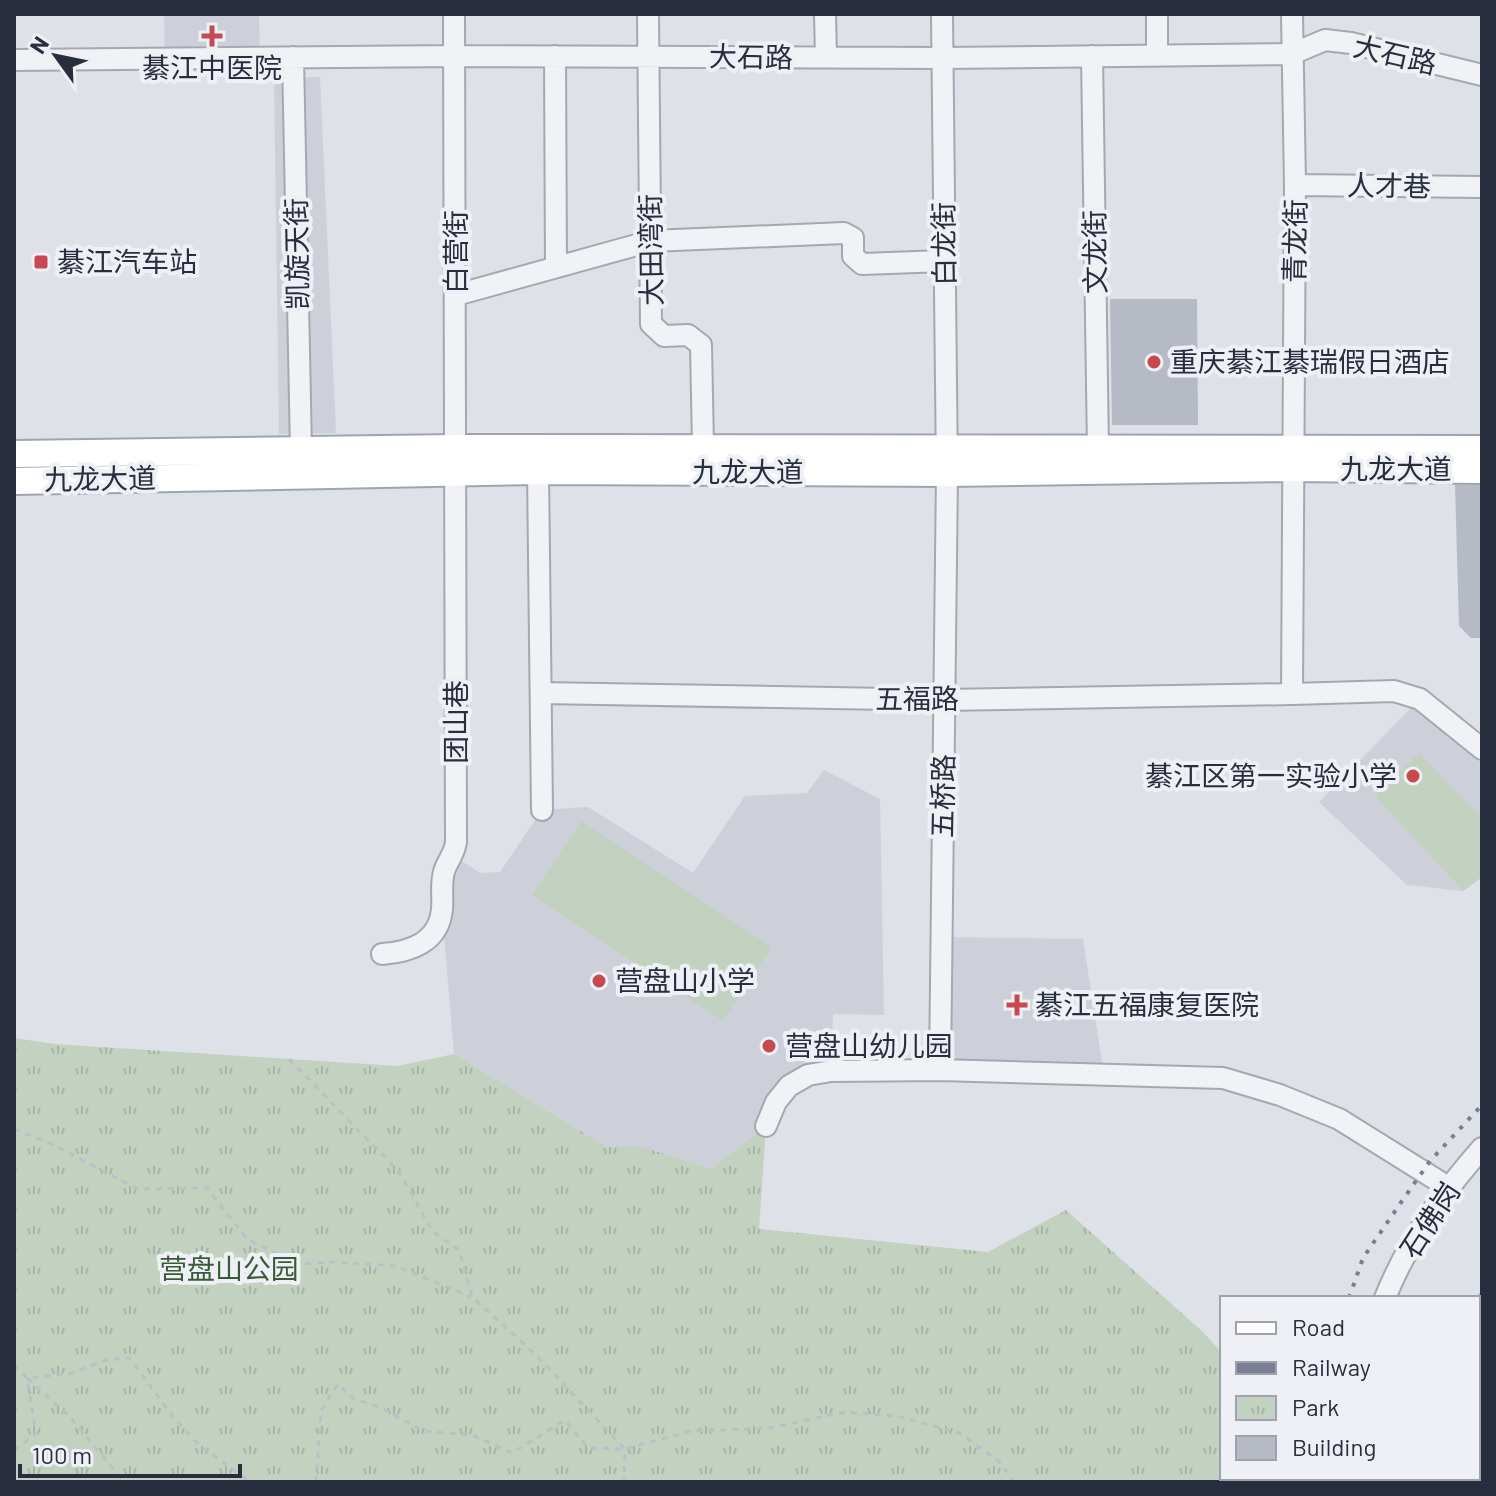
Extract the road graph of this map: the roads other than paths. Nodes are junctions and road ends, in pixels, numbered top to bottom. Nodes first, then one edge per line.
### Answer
1 (454, 14) edge
2 (648, 14) edge
3 (825, 14) edge
4 (942, 14) edge
5 (1157, 14) edge
6 (1292, 14) edge
7 (1292, 54) junction
8 (648, 55) junction
9 (455, 56) junction
10 (555, 56) junction
11 (1092, 56) junction
12 (1157, 56) junction
13 (293, 57) junction
14 (826, 57) junction
15 (942, 58) junction
16 (14, 60) edge
17 (1482, 75) edge
18 (1295, 185) junction
19 (1482, 187) edge
20 (651, 241) junction
21 (944, 261) junction
22 (556, 267) junction
23 (456, 295) junction
24 (703, 447) junction
25 (1098, 449) junction
26 (1482, 449) edge
27 (301, 450) junction
28 (14, 454) edge
29 (1292, 459) junction
30 (456, 460) junction
31 (947, 461) junction
32 (1482, 470) edge
33 (538, 471) junction
34 (14, 481) edge
35 (541, 693) junction
36 (1292, 694) junction
37 (944, 700) junction
38 (1482, 749) edge
39 (542, 810) dead end
40 (382, 954) dead end
41 (940, 1070) junction
42 (766, 1126) dead end
43 (1482, 1148) edge
44 (1448, 1187) junction
45 (1386, 1296) edge

1 - 9 street, 白营街
2 - 8 street, 大田湾街
3 - 14 street
4 - 15 street, 白龙街
5 - 12 street
6 - 7 street, 青龙街
7 - 12 street, 大石路
7 - 17 street, 大石路
7 - 18 street, 青龙街
8 - 10 street, 大石路
8 - 14 street, 大石路
8 - 20 street, 大田湾街
9 - 10 street, 大石路
9 - 13 street, 大石路
9 - 23 street, 白营街
10 - 22 street
11 - 12 street, 大石路
11 - 15 street, 大石路
11 - 25 street, 文龙街
13 - 16 street, 大石路
13 - 27 street, 凯旋天街
14 - 15 street, 大石路
15 - 21 street, 白龙街
18 - 19 street, 人才巷
18 - 29 street, 青龙街
20 - 21 street
20 - 22 street
20 - 24 street, 大田湾街
21 - 31 street, 白龙街
22 - 23 street
23 - 30 street, 白营街
24 - 30 main road, 九龙大道
24 - 31 main road, 九龙大道
25 - 29 main road, 九龙大道
25 - 31 main road, 九龙大道
26 - 29 main road, 九龙大道
27 - 28 main road, 九龙大道
27 - 30 main road, 九龙大道
29 - 31 main road, 九龙大道
29 - 32 main road, 九龙大道
29 - 36 street
30 - 33 main road, 九龙大道
30 - 34 main road, 九龙大道
30 - 40 street, 团山巷
31 - 33 main road, 九龙大道
31 - 37 street, 五桥路
33 - 35 street
35 - 37 street, 五福路
35 - 39 street
36 - 37 street, 五福路
36 - 38 street, 五福路
37 - 41 street, 五桥路
41 - 42 street
41 - 44 street
43 - 44 street, 石佛岗
44 - 45 street, 石佛岗

